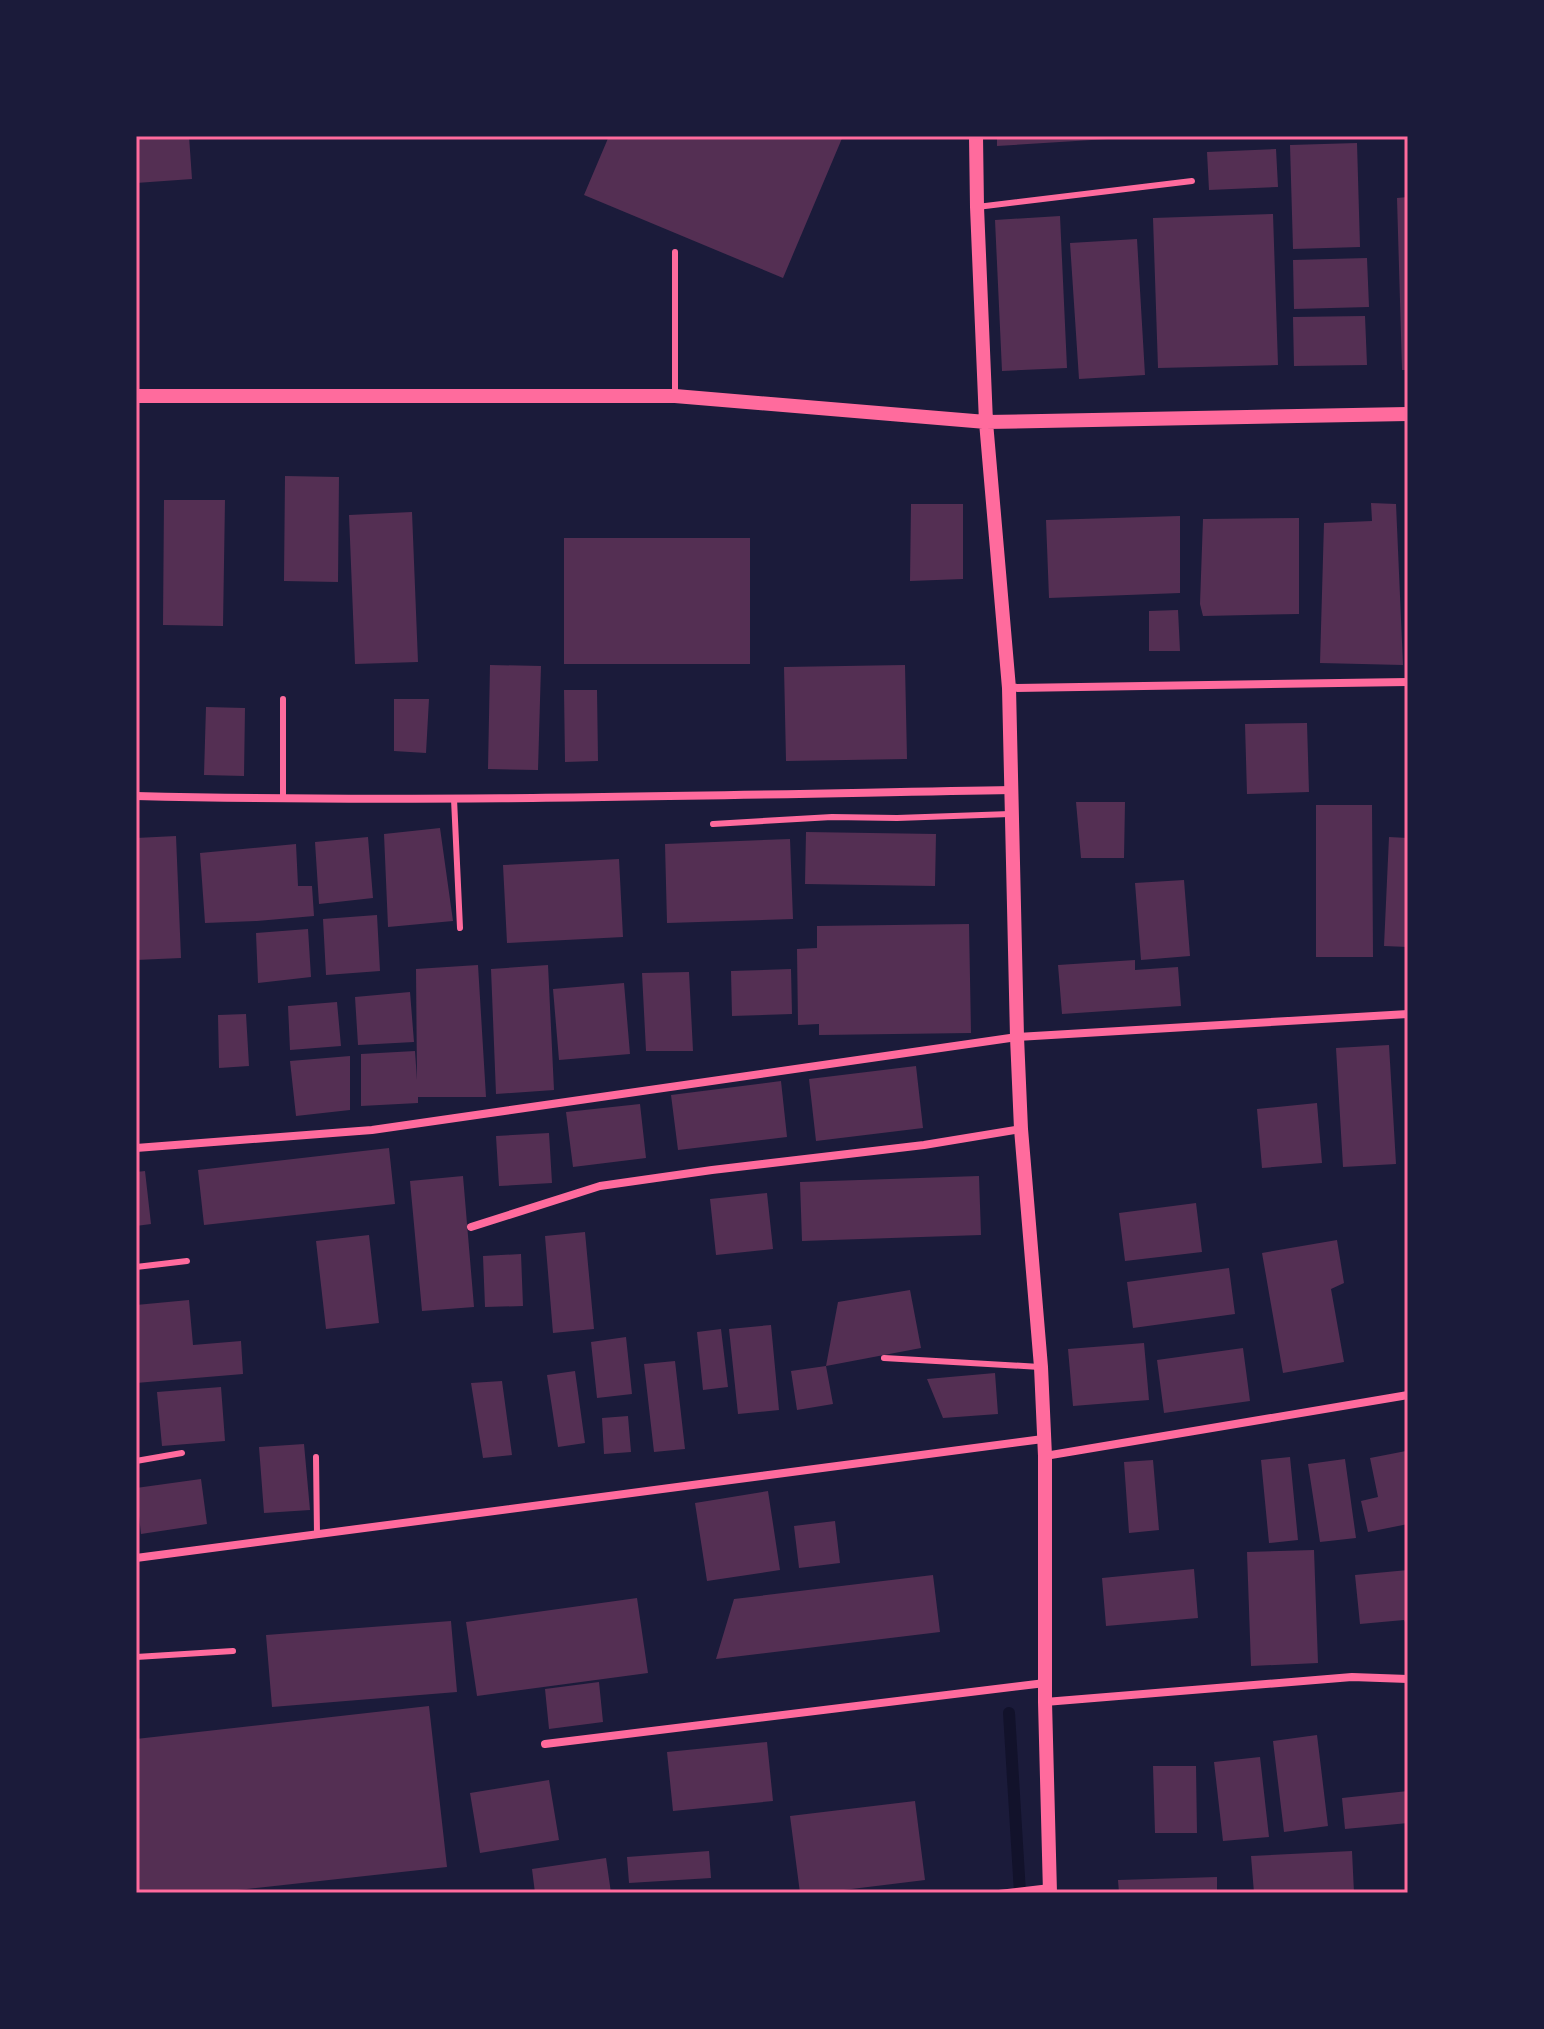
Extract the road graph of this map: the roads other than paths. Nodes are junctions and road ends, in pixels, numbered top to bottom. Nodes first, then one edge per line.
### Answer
1 (976, 136) edge
2 (1192, 181) dead end
3 (977, 207) junction
4 (675, 252) dead end
5 (136, 396) edge
6 (675, 396) junction
7 (1408, 414) edge
8 (986, 422) junction
9 (1408, 682) edge
10 (1009, 688) junction
11 (283, 699) dead end
12 (1012, 790) junction
13 (136, 796) edge
14 (283, 799) junction
15 (454, 799) junction
16 (1013, 814) junction
17 (713, 824) dead end
18 (460, 928) dead end
19 (1408, 1014) edge
20 (1017, 1037) junction
21 (1021, 1129) junction
22 (136, 1148) edge
23 (471, 1227) dead end
24 (187, 1261) dead end
25 (136, 1267) edge
26 (884, 1358) dead end
27 (1041, 1367) junction
28 (1408, 1395) edge
29 (1043, 1439) junction
30 (182, 1453) dead end
31 (1045, 1456) junction
32 (316, 1457) dead end
33 (136, 1461) edge
34 (317, 1534) junction
35 (136, 1558) edge
36 (233, 1651) dead end
37 (136, 1657) edge
38 (1408, 1679) edge
39 (1045, 1683) junction
40 (1045, 1702) junction
41 (545, 1744) dead end
42 (1050, 1890) edge
43 (999, 1893) edge

1 - 3 street
2 - 3 lane
3 - 8 street
4 - 6 lane
5 - 6 street
6 - 8 street
7 - 8 street
8 - 10 street
9 - 10 street
10 - 12 street
11 - 14 lane
12 - 15 street
12 - 16 street
13 - 14 street
14 - 15 street
15 - 18 lane
16 - 17 lane
16 - 20 street
19 - 20 street
20 - 21 street
20 - 22 street
21 - 23 street
21 - 27 street
24 - 25 lane
26 - 27 lane
27 - 29 street
28 - 31 street
29 - 31 street
29 - 34 street
30 - 33 lane
31 - 39 street
32 - 34 lane
34 - 35 street
36 - 37 lane
38 - 40 street
39 - 40 street
39 - 41 street
40 - 42 street
42 - 43 lane

